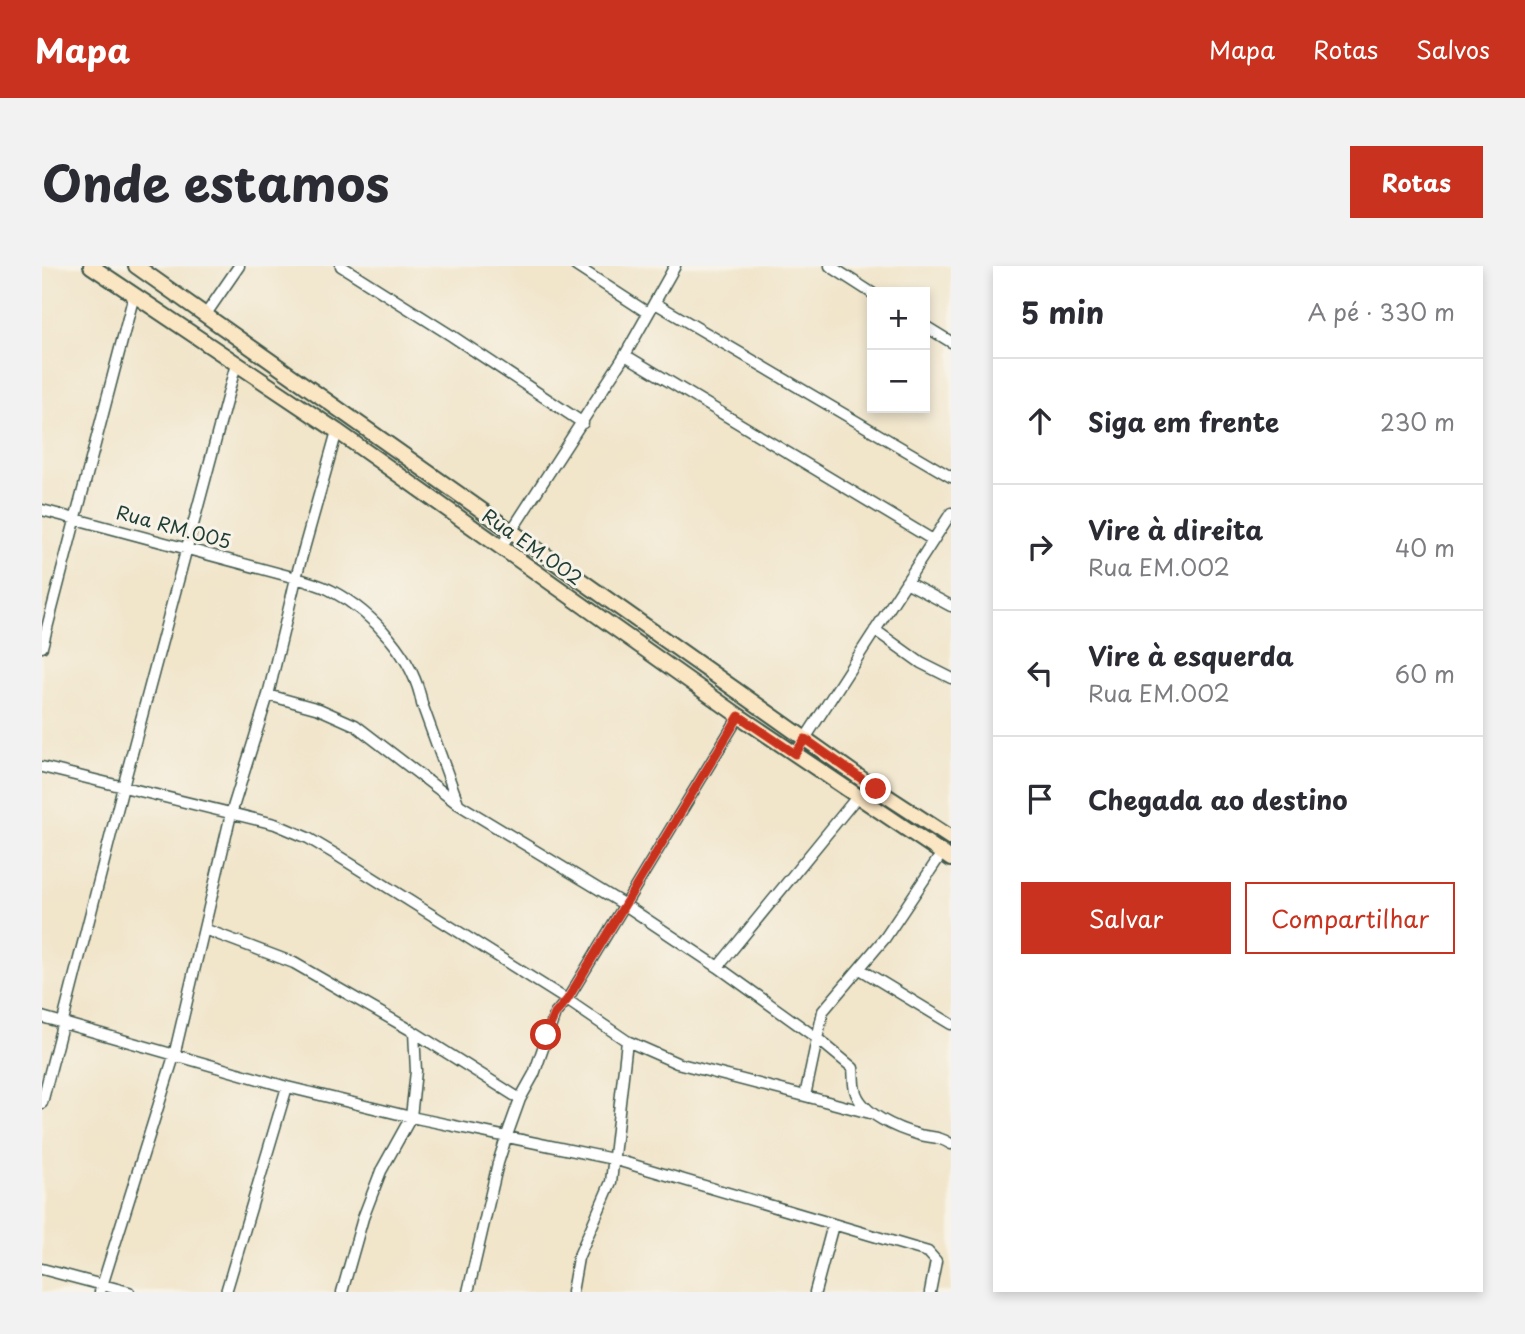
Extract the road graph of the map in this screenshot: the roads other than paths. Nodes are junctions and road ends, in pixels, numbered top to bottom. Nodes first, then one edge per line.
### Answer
1 (91, 266) edge
2 (136, 266) edge
3 (239, 266) edge
4 (341, 266) edge
5 (576, 266) edge
6 (675, 266) edge
7 (830, 266) edge
8 (867, 290) edge
9 (134, 295) junction
10 (655, 303) junction
11 (648, 313) junction
12 (206, 314) junction
13 (930, 329) edge
14 (951, 342) edge
15 (625, 355) junction
16 (236, 364) junction
17 (583, 423) junction
18 (337, 431) junction
19 (951, 477) edge
20 (42, 510) edge
21 (951, 513) edge
22 (76, 518) junction
23 (511, 530) junction
24 (933, 540) junction
25 (186, 546) junction
26 (501, 548) junction
27 (296, 578) junction
28 (906, 582) junction
29 (951, 606) edge
30 (875, 630) junction
31 (42, 647) edge
32 (951, 678) edge
33 (268, 695) junction
34 (739, 716) junction
35 (805, 739) junction
36 (795, 754) junction
37 (42, 767) edge
38 (123, 787) junction
39 (857, 797) junction
40 (458, 804) junction
41 (231, 814) junction
42 (951, 838) edge
43 (947, 856) edge
44 (625, 905) junction
45 (204, 929) junction
46 (718, 967) junction
47 (860, 969) junction
48 (567, 1000) junction
49 (42, 1017) edge
50 (64, 1023) junction
51 (951, 1024) edge
52 (414, 1032) junction
53 (818, 1039) junction
54 (627, 1041) junction
55 (174, 1056) junction
56 (287, 1087) junction
57 (805, 1096) junction
58 (520, 1099) junction
59 (42, 1103) edge
60 (871, 1113) junction
61 (411, 1117) junction
62 (506, 1138) junction
63 (951, 1144) edge
64 (613, 1159) junction
65 (833, 1225) junction
66 (42, 1269) edge
67 (101, 1289) edge
68 (129, 1292) edge
69 (226, 1292) edge
70 (342, 1292) edge
71 (468, 1292) edge
72 (572, 1292) edge
73 (816, 1292) edge
74 (930, 1292) edge

1 - 9 street, Rua EM.002
2 - 12 street, Rua EM.002
3 - 12 street
4 - 17 street
5 - 11 street
6 - 10 street
7 - 8 street
9 - 16 street, Rua EM.002
9 - 22 street
10 - 11 street
10 - 19 street
11 - 15 street
12 - 23 street, Rua EM.002
13 - 14 street
15 - 17 street
15 - 24 street
16 - 18 street, Rua EM.002
16 - 25 street
17 - 23 street
18 - 26 street, Rua EM.002
18 - 27 street
20 - 22 street, Rua RM.005
21 - 24 street
22 - 25 street, Rua RM.005
22 - 31 street
23 - 26 street
23 - 35 street, Rua EM.002
24 - 28 street
25 - 27 street, Rua RM.005
25 - 38 street
26 - 34 street, Rua EM.002
27 - 33 street
27 - 40 street, Rua RM.005
28 - 29 street
28 - 30 street
30 - 32 street
30 - 35 street
33 - 40 street
33 - 41 street
34 - 36 street, Rua EM.002
34 - 44 street
35 - 36 street
35 - 42 street, Rua EM.002
36 - 39 street, Rua EM.002
37 - 38 street
38 - 41 street
38 - 50 street
39 - 43 street, Rua EM.002
39 - 46 street
40 - 44 street
41 - 45 street
41 - 48 street
43 - 47 street
44 - 46 street
44 - 48 street
45 - 52 street
45 - 55 street
46 - 53 street
47 - 51 street
47 - 53 street
48 - 54 street
48 - 58 street
49 - 50 street
50 - 55 street
50 - 59 street
52 - 58 street
52 - 61 street
53 - 57 street
53 - 60 street
54 - 57 street
54 - 64 street
55 - 56 street
55 - 67 street
56 - 61 street
56 - 69 street
57 - 60 street
58 - 62 street
60 - 63 street
61 - 62 street
61 - 70 street
62 - 64 street
62 - 71 street
64 - 65 street
64 - 72 street
65 - 73 street
65 - 74 street
66 - 67 street
67 - 68 street

